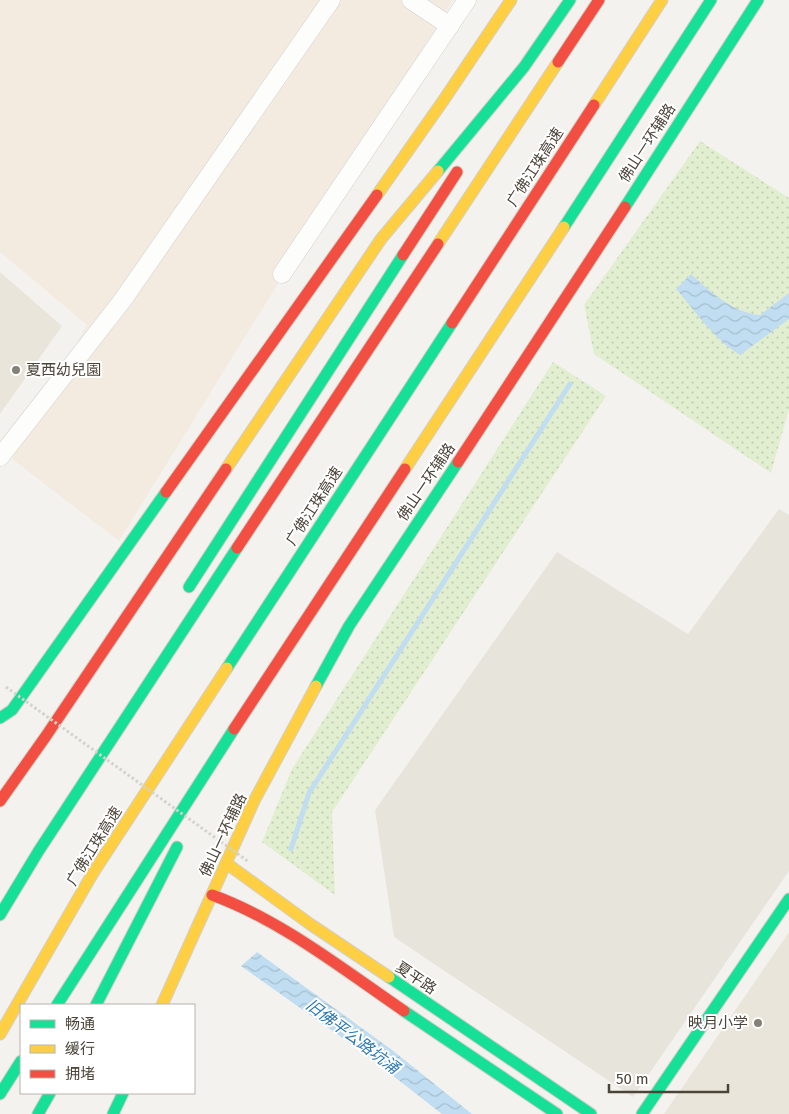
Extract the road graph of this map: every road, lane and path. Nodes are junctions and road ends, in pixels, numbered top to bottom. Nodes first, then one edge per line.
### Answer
1 (330, 0) edge
2 (411, 0) edge
3 (467, 0) edge
4 (511, 0) edge
5 (570, 0) edge
6 (599, 0) edge
7 (662, 0) edge
8 (711, 0) edge
9 (758, 0) edge
10 (450, 26) junction
11 (524, 67) junction
12 (471, 150) dead end
13 (460, 166) dead end
14 (282, 274) dead end
15 (0, 457) edge
16 (182, 599) dead end
17 (6, 687) dead end
18 (253, 700) junction
19 (0, 706) edge
20 (12, 710) junction
21 (0, 718) edge
22 (107, 727) dead end
23 (73, 798) junction
24 (0, 801) edge
25 (199, 804) dead end
26 (181, 839) dead end
27 (249, 862) dead end
28 (226, 864) junction
29 (212, 895) junction
30 (789, 899) edge
31 (0, 915) edge
32 (58, 1004) edge
33 (97, 1004) edge
34 (162, 1004) edge
35 (0, 1034) edge
36 (20, 1063) edge
37 (0, 1094) edge
38 (49, 1094) edge
39 (123, 1094) edge
40 (38, 1114) edge
41 (113, 1114) edge
42 (557, 1114) edge
43 (591, 1114) edge
44 (642, 1114) edge

1 - 15 street
2 - 10 street
3 - 10 street
4 - 20 main road
5 - 11 main road
6 - 23 main road
7 - 35 main road, 广佛江珠高速
8 - 18 main road
9 - 28 main road, 佛山一环辅路
10 - 14 street
11 - 12 main road
11 - 24 main road
13 - 16 main road
17 - 27 path, bridge
18 - 25 main road
18 - 32 main road
19 - 20 main road
20 - 21 main road
22 - 23 main road
23 - 31 main road
26 - 33 main road
28 - 29 main road, 佛山一环辅路
28 - 43 main road, 夏平路
29 - 34 main road, 佛山一环辅路
29 - 42 main road
30 - 44 main road
36 - 37 main road
38 - 40 main road
39 - 41 main road

